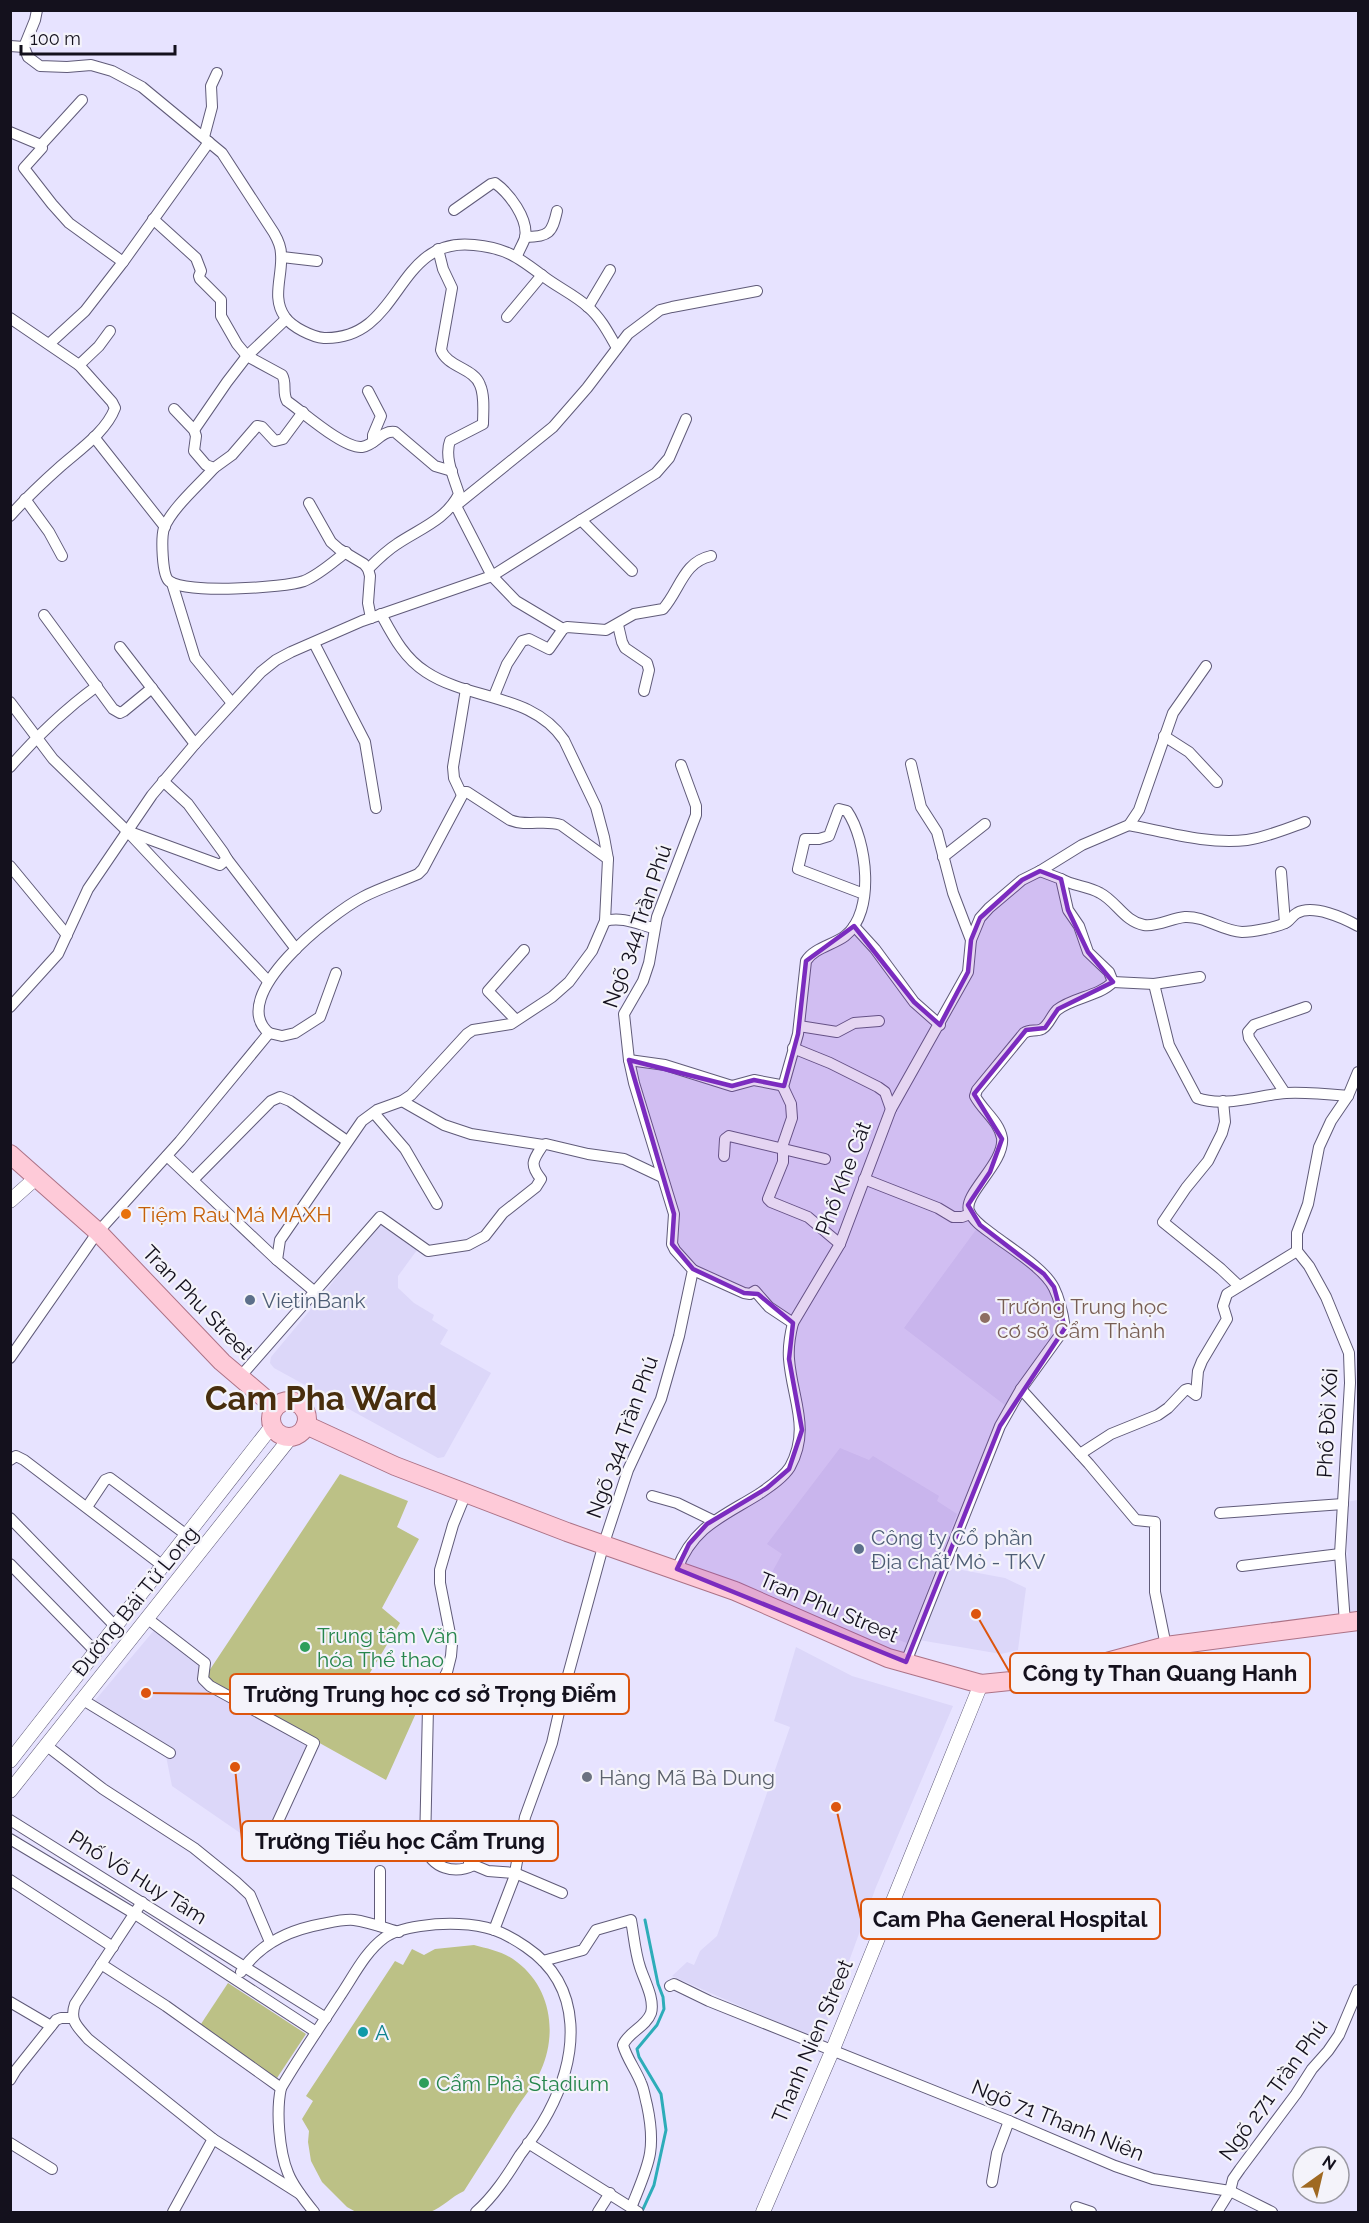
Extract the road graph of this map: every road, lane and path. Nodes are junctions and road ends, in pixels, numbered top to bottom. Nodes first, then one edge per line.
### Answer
1 (37, 10) edge
2 (10, 45) edge
3 (24, 47) junction
4 (217, 74) dead end
5 (81, 100) dead end
6 (10, 132) edge
7 (206, 139) junction
8 (41, 145) junction
9 (454, 210) dead end
10 (557, 211) dead end
11 (153, 219) junction
12 (525, 237) junction
13 (438, 249) junction
14 (517, 256) junction
15 (282, 257) junction
16 (317, 261) dead end
17 (123, 262) junction
18 (610, 270) dead end
19 (542, 275) junction
20 (757, 291) dead end
21 (588, 307) junction
22 (507, 317) dead end
23 (10, 318) edge
24 (286, 319) junction
25 (110, 331) dead end
26 (50, 344) junction
27 (617, 348) junction
28 (247, 356) junction
29 (79, 365) junction
30 (368, 391) dead end
31 (174, 409) dead end
32 (303, 412) junction
33 (686, 419) dead end
34 (194, 430) junction
35 (94, 437) junction
36 (373, 442) junction
37 (214, 468) junction
38 (452, 471) junction
39 (25, 499) junction
40 (309, 503) dead end
41 (456, 506) junction
42 (444, 514) junction
43 (10, 516) edge
44 (581, 520) junction
45 (165, 527) junction
46 (346, 552) junction
47 (62, 556) dead end
48 (711, 556) dead end
49 (368, 569) junction
50 (632, 571) dead end
51 (492, 576) junction
52 (168, 577) junction
53 (44, 615) dead end
54 (376, 616) junction
55 (618, 625) junction
56 (563, 629) junction
57 (314, 644) junction
58 (120, 647) dead end
59 (1206, 666) dead end
60 (97, 686) junction
61 (152, 688) junction
62 (466, 689) junction
63 (644, 692) dead end
64 (494, 696) junction
65 (10, 702) edge
66 (232, 703) junction
67 (1164, 736) junction
68 (36, 737) junction
69 (195, 744) junction
70 (911, 764) dead end
71 (681, 765) dead end
72 (10, 767) edge
73 (163, 781) junction
74 (1217, 782) dead end
75 (462, 795) junction
76 (376, 808) dead end
77 (1305, 822) dead end
78 (986, 824) dead end
79 (1130, 825) junction
80 (127, 831) junction
81 (943, 857) junction
82 (228, 859) junction
83 (608, 859) junction
84 (10, 866) edge
85 (1040, 872) junction
86 (1281, 872) dead end
87 (1061, 879) junction
88 (864, 894) junction
89 (960, 915) junction
90 (980, 918) junction
91 (605, 921) junction
92 (1285, 923) junction
93 (854, 926) junction
94 (1359, 926) edge
95 (653, 928) junction
96 (67, 935) junction
97 (971, 940) junction
98 (296, 949) junction
99 (524, 950) dead end
100 (336, 973) dead end
101 (1200, 976) dead end
102 (268, 981) junction
103 (1113, 982) junction
104 (1154, 984) junction
105 (10, 1007) edge
106 (1306, 1007) dead end
107 (516, 1020) junction
108 (879, 1021) dead end
109 (940, 1025) junction
110 (799, 1026) junction
111 (269, 1033) junction
112 (794, 1048) junction
113 (629, 1060) junction
114 (1359, 1072) edge
115 (783, 1087) junction
116 (1285, 1093) junction
117 (1348, 1096) junction
118 (402, 1101) junction
119 (1223, 1101) junction
120 (891, 1109) junction
121 (374, 1113) junction
122 (347, 1141) junction
123 (543, 1145) junction
124 (784, 1148) junction
125 (10, 1154) edge
126 (167, 1156) junction
127 (724, 1156) dead end
128 (825, 1159) dead end
129 (37, 1177) junction
130 (662, 1177) junction
131 (864, 1179) junction
132 (193, 1180) junction
133 (10, 1201) edge
134 (437, 1204) dead end
135 (970, 1214) junction
136 (97, 1232) junction
137 (840, 1244) junction
138 (1297, 1251) junction
139 (277, 1260) junction
140 (693, 1270) junction
141 (1239, 1286) junction
142 (315, 1292) junction
143 (793, 1323) junction
144 (10, 1358) edge
145 (240, 1377) junction
146 (1021, 1389) junction
147 (276, 1407) junction
148 (306, 1425) junction
149 (272, 1426) junction
150 (291, 1437) junction
151 (1080, 1454) junction
152 (10, 1460) edge
153 (466, 1493) junction
154 (652, 1496) dead end
155 (1343, 1504) junction
156 (87, 1508) junction
157 (1220, 1514) dead end
158 (10, 1518) edge
159 (714, 1521) junction
160 (188, 1536) junction
161 (604, 1543) junction
162 (205, 1547) junction
163 (1340, 1554) junction
164 (10, 1563) edge
165 (164, 1566) junction
166 (1242, 1566) dead end
167 (677, 1569) junction
168 (148, 1619) junction
169 (1352, 1622) edge
170 (116, 1627) junction
171 (1166, 1646) junction
172 (96, 1652) junction
173 (906, 1662) junction
174 (87, 1664) junction
175 (103, 1675) junction
176 (981, 1684) junction
177 (83, 1700) junction
178 (47, 1746) junction
179 (170, 1753) dead end
180 (10, 1761) edge
181 (11, 1789) edge
182 (10, 1820) edge
183 (10, 1839) edge
184 (269, 1841) dead end
185 (380, 1871) dead end
186 (514, 1873) junction
187 (10, 1880) edge
188 (562, 1893) dead end
189 (142, 1902) junction
190 (135, 1914) junction
191 (380, 1926) junction
192 (494, 1929) junction
193 (399, 1932) junction
194 (270, 1942) junction
195 (113, 1947) junction
196 (543, 1960) junction
197 (102, 1964) junction
198 (244, 1967) junction
199 (236, 1979) junction
200 (670, 1986) dead end
201 (1359, 1990) edge
202 (10, 2001) edge
203 (73, 2018) junction
204 (326, 2018) junction
205 (51, 2026) junction
206 (316, 2032) junction
207 (833, 2049) junction
208 (10, 2080) edge
209 (281, 2088) junction
210 (1009, 2121) junction
211 (213, 2139) junction
212 (10, 2143) edge
213 (528, 2144) junction
214 (52, 2169) dead end
215 (992, 2182) dead end
216 (1230, 2191) junction
217 (609, 2193) junction
218 (302, 2195) junction
219 (1076, 2207) dead end
220 (634, 2210) edge
221 (173, 2212) edge
222 (314, 2212) edge
223 (476, 2212) edge
224 (598, 2212) edge
225 (763, 2212) edge
226 (1091, 2212) edge
227 (1216, 2212) edge
228 (1272, 2212) edge

1 - 3 street
2 - 3 street
3 - 7 street
4 - 7 street
5 - 8 street
6 - 8 street
7 - 11 street
7 - 15 street
8 - 17 street
9 - 12 street
10 - 12 street
11 - 17 street
11 - 28 street
12 - 14 street
13 - 14 street
13 - 24 street
13 - 38 street
14 - 19 street
15 - 16 street
15 - 24 street
17 - 26 street
18 - 21 street
19 - 21 street
19 - 22 street
20 - 27 street
21 - 27 street
23 - 26 street
24 - 28 street
25 - 29 street
26 - 29 street
27 - 41 street
28 - 32 street
28 - 34 street
29 - 35 street
30 - 36 street
31 - 34 street
32 - 36 street
32 - 37 street
33 - 44 street
34 - 37 street
35 - 39 street
35 - 45 street
36 - 38 street
37 - 45 street
38 - 42 street
39 - 43 street
39 - 47 street
40 - 46 street
41 - 42 street
41 - 51 street
42 - 49 street
44 - 50 street
44 - 51 street
45 - 52 street
46 - 49 street
46 - 52 street
48 - 55 street
49 - 54 street
51 - 54 street
51 - 56 street
52 - 66 street
53 - 60 street
54 - 57 street
54 - 62 street
55 - 56 street
55 - 63 street
56 - 64 street
57 - 66 street
57 - 76 street
58 - 61 street
59 - 67 street
60 - 61 street
60 - 68 street
61 - 69 street
62 - 64 street
62 - 75 street
64 - 83 street
65 - 68 street
66 - 69 street
67 - 74 street
67 - 79 street
68 - 72 street
68 - 80 street
69 - 73 street
70 - 81 street, Phố Khe Cát
71 - 95 street, Ngõ 344 Trần Phú
73 - 80 street
73 - 82 street
75 - 83 street
75 - 98 street
77 - 79 street
78 - 81 street
79 - 85 street
80 - 82 street
80 - 96 street
80 - 102 street
81 - 89 street, Phố Khe Cát
82 - 98 street
83 - 91 street
84 - 96 street
85 - 87 street
85 - 90 street
86 - 92 street
87 - 92 street
87 - 103 street
88 - 88 street
88 - 93 street
89 - 90 street
89 - 97 street, Phố Khe Cát
90 - 97 street
91 - 95 street
91 - 107 street
92 - 94 street
93 - 109 street
93 - 110 street
95 - 113 street, Ngõ 344 Trần Phú
96 - 105 street
97 - 109 street, Phố Khe Cát
98 - 102 street
99 - 107 street
100 - 111 street
101 - 104 street
102 - 111 street
103 - 104 street
103 - 135 street
104 - 119 street
106 - 116 street
107 - 118 street
108 - 110 street
109 - 120 street, Phố Khe Cát
110 - 112 street
111 - 126 street
112 - 115 street
112 - 120 street
113 - 115 street
113 - 130 street, Ngõ 344 Trần Phú
114 - 117 street
115 - 124 street
116 - 117 street
116 - 119 street
117 - 138 street
118 - 121 street
118 - 123 street
119 - 141 street
120 - 131 street, Phố Khe Cát
121 - 122 street
121 - 134 street
122 - 132 street
122 - 139 street
123 - 130 street
123 - 142 street
124 - 127 street
124 - 128 street
124 - 137 street
125 - 129 main road, Tran Phu Street
126 - 132 street
126 - 136 street
129 - 133 street
129 - 136 main road, Tran Phu Street
130 - 140 street, Ngõ 344 Trần Phú
131 - 135 street
131 - 137 street, Phố Khe Cát
132 - 139 street
135 - 146 street
136 - 144 street
136 - 145 main road, Tran Phu Street
137 - 143 street, Phố Khe Cát
138 - 141 street
138 - 155 street, Phố Đồi Xôi
139 - 142 street
140 - 143 street
140 - 161 street, Ngõ 344 Trần Phú
141 - 151 street
142 - 145 street
143 - 159 street, Phố Khe Cát
145 - 147 main road, Tran Phu Street
146 - 151 street
146 - 173 street
147 - 148 main road
147 - 149 main road
148 - 150 main road
148 - 153 main road, Tran Phu Street
149 - 150 main road
149 - 160 street, Đường Bái Tử Long
150 - 162 street, Đường Bái Tử Long
151 - 171 street
152 - 156 street
153 - 161 main road, Tran Phu Street
153 - 186 street
154 - 159 street
155 - 157 street
155 - 163 street, Phố Đồi Xôi
156 - 160 street
156 - 165 street
158 - 170 street
159 - 167 street, Phố Khe Cát
160 - 162 street
160 - 165 street, Đường Bái Tử Long
161 - 167 main road, Tran Phu Street
161 - 186 street, Ngõ 344 Trần Phú
162 - 168 street, Đường Bái Tử Long
163 - 166 street
163 - 169 street, Phố Đồi Xôi
164 - 172 street
165 - 170 street, Đường Bái Tử Long
167 - 173 main road, Tran Phu Street
168 - 175 street, Đường Bái Tử Long
168 - 184 street
169 - 171 main road, Tran Phu Street
170 - 172 street, Đường Bái Tử Long
171 - 176 main road, Tran Phu Street
172 - 174 street, Đường Bái Tử Long
173 - 176 main road, Tran Phu Street
174 - 175 street
174 - 180 street, Đường Bái Tử Long
175 - 177 street, Đường Bái Tử Long
176 - 207 street, Thanh Nien Street
177 - 178 street, Đường Bái Tử Long
177 - 179 street
178 - 181 street, Đường Bái Tử Long
178 - 194 street
182 - 189 street, Phố Võ Huy Tâm
183 - 190 street, Phố Võ Huy Tâm
185 - 191 street
186 - 188 street
186 - 192 street, Ngõ 344 Trần Phú
187 - 195 street
189 - 190 street
189 - 198 street, Phố Võ Huy Tâm
190 - 195 street
190 - 199 street, Phố Võ Huy Tâm
191 - 193 street
191 - 194 street
192 - 193 street
192 - 196 street
193 - 204 street
194 - 198 street
195 - 197 street
196 - 213 street
196 - 220 street
197 - 203 street
197 - 209 street
198 - 199 street
198 - 204 street, Phố Võ Huy Tâm
199 - 206 street, Phố Võ Huy Tâm
200 - 207 street, Ngõ 71 Thanh Niên
201 - 216 street, Ngõ 271 Trần Phú
202 - 205 street
203 - 205 street
203 - 211 street
204 - 206 street
205 - 208 street
206 - 209 street
207 - 210 street, Ngõ 71 Thanh Niên
207 - 225 street, Thanh Nien Street
209 - 218 street
210 - 215 street
210 - 216 street, Ngõ 71 Thanh Niên
211 - 218 street
211 - 221 street
212 - 214 street
213 - 217 street
213 - 223 street
216 - 227 street, Ngõ 271 Trần Phú
216 - 228 street, Ngõ 71 Thanh Niên
217 - 220 street
217 - 224 street
218 - 222 street
219 - 226 street

